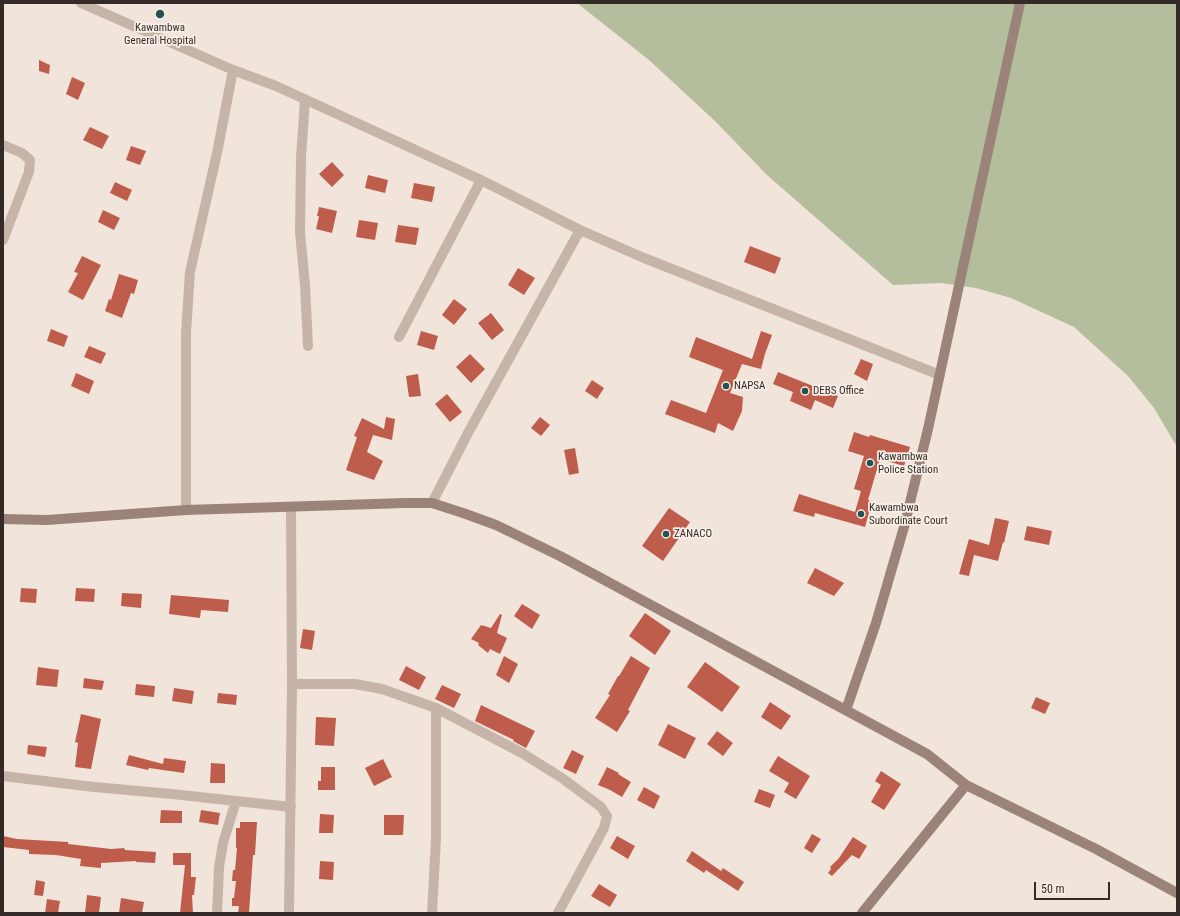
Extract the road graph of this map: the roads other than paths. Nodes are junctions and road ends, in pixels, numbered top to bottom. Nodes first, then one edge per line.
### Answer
1 (81, 3) edge
2 (1020, 3) edge
3 (232, 70) junction
4 (305, 100) junction
5 (3, 145) edge
6 (481, 180) junction
7 (580, 230) junction
8 (3, 240) edge
9 (399, 337) dead end
10 (308, 346) dead end
11 (940, 375) junction
12 (432, 503) junction
13 (291, 507) junction
14 (186, 510) junction
15 (3, 519) edge
16 (292, 684) junction
17 (436, 708) junction
18 (846, 710) junction
19 (3, 776) edge
20 (966, 785) junction
21 (236, 801) junction
22 (291, 807) junction
23 (1177, 893) edge
24 (217, 913) edge
25 (289, 913) edge
26 (432, 913) edge
27 (558, 913) edge
28 (862, 913) edge

1 - 3 street
2 - 11 main road
3 - 4 street
3 - 14 street
4 - 6 street
4 - 10 street
5 - 8 street
6 - 7 street
6 - 9 street
7 - 11 street
7 - 12 street
11 - 18 main road
12 - 13 main road
12 - 18 main road
13 - 14 main road
13 - 16 street
14 - 15 main road
16 - 17 street
16 - 22 street
17 - 26 street
17 - 27 street
18 - 20 main road
19 - 21 street
20 - 23 main road
20 - 28 main road
21 - 22 street
21 - 24 street
22 - 25 street

